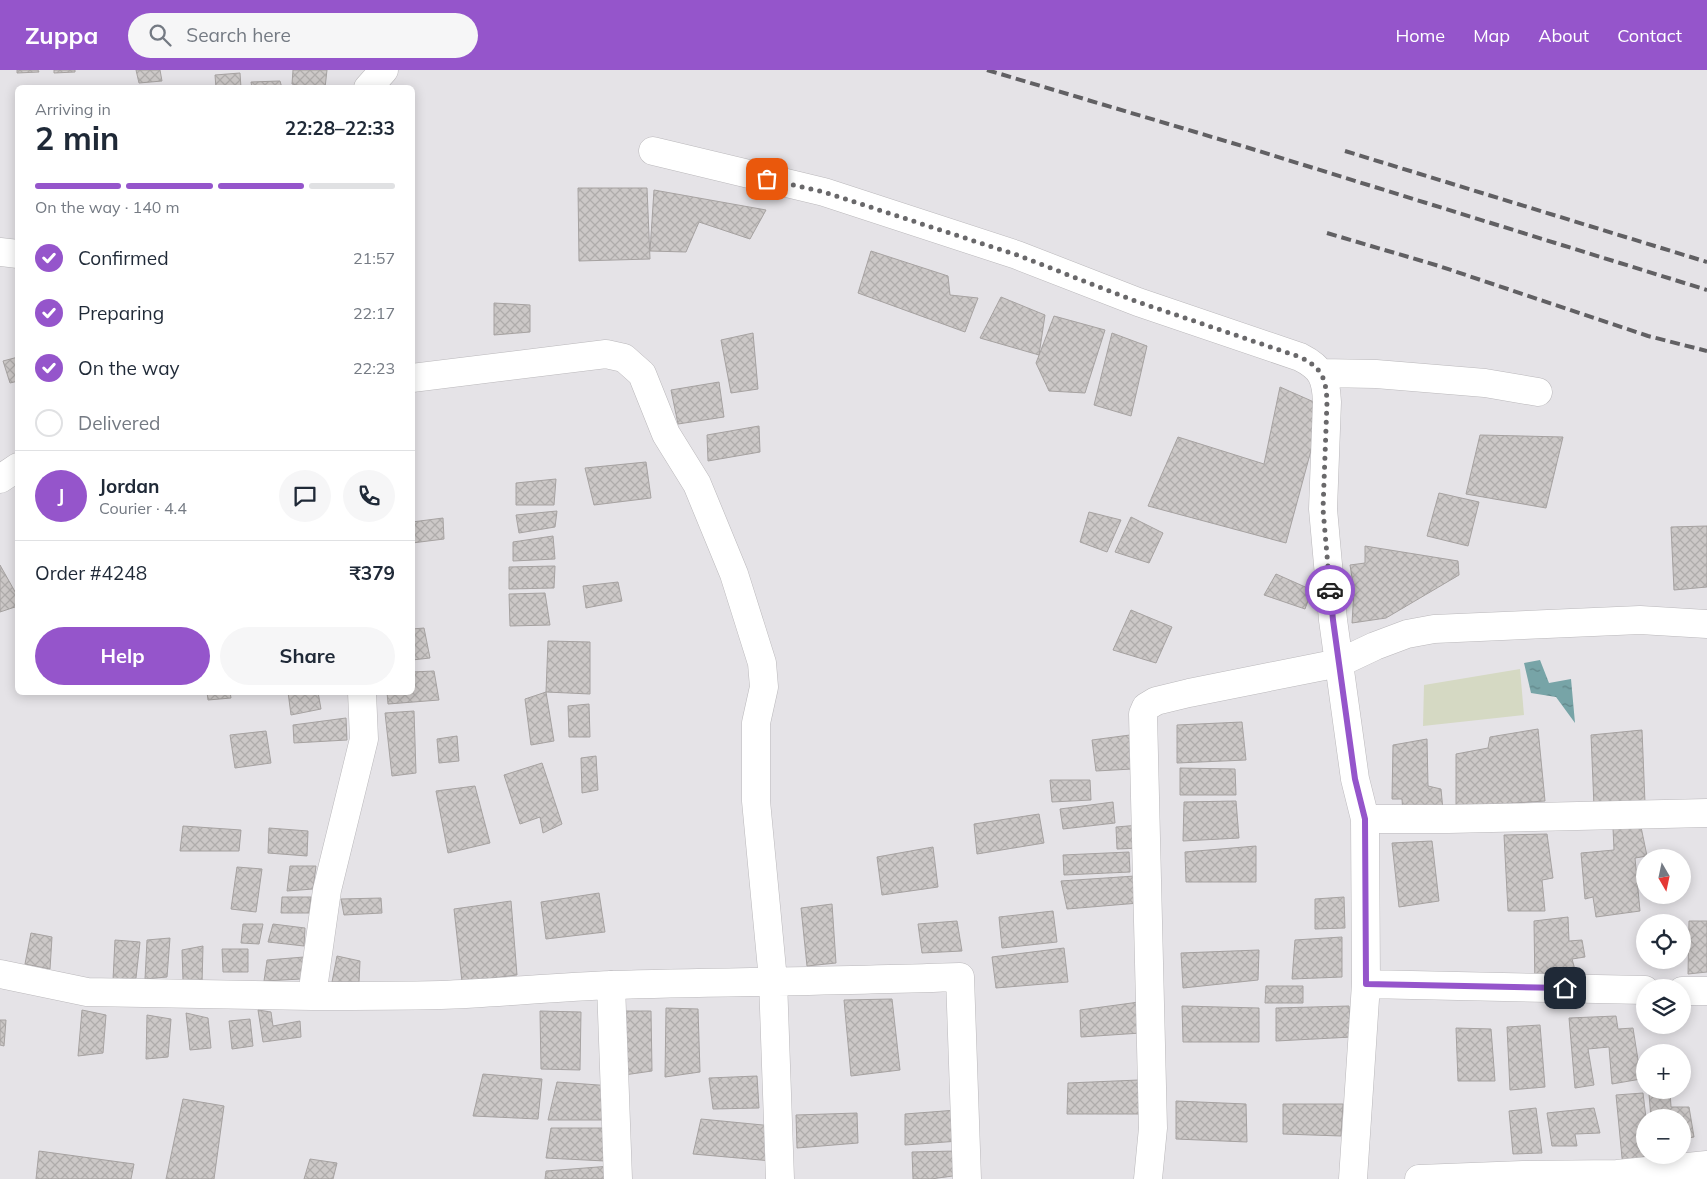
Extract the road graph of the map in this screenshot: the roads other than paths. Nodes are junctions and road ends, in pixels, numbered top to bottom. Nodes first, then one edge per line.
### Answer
1 (654, 151) dead end
2 (0, 252) edge
3 (15, 254) edge
4 (1322, 373) junction
5 (415, 378) edge
6 (1538, 392) dead end
7 (15, 470) edge
8 (0, 479) edge
9 (1707, 624) edge
10 (1339, 663) junction
11 (362, 695) edge
12 (1707, 813) edge
13 (1365, 819) junction
14 (0, 974) edge
15 (773, 980) junction
16 (1366, 984) junction
17 (611, 985) junction
18 (1636, 990) edge
19 (1691, 991) edge
20 (1707, 991) edge
21 (312, 996) junction
22 (1707, 1165) edge
23 (1617, 1176) edge
24 (618, 1179) edge
25 (780, 1179) edge
26 (967, 1179) edge
27 (1148, 1179) edge
28 (1353, 1179) edge
29 (1419, 1179) edge

1 - 4 street
2 - 3 street
4 - 6 street
4 - 10 street
5 - 15 street
7 - 8 street
9 - 10 street
10 - 13 street
10 - 27 street
11 - 21 street
12 - 13 street
13 - 16 street
14 - 21 street
15 - 17 street
15 - 25 street
15 - 26 street
16 - 18 street
16 - 28 street
17 - 21 street
17 - 24 street
19 - 20 street
22 - 23 street
23 - 29 street

